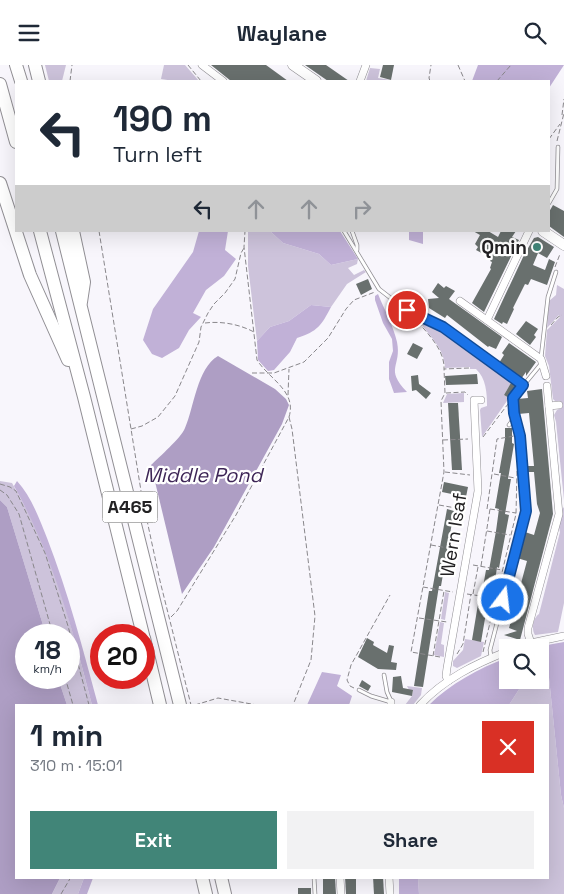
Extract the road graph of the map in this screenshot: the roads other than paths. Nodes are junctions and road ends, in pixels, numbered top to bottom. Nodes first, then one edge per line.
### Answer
1 (16, 65) edge
2 (35, 65) edge
3 (202, 65) edge
4 (293, 65) edge
5 (366, 65) edge
6 (21, 80) edge
7 (39, 80) edge
8 (222, 80) edge
9 (315, 80) edge
10 (360, 80) edge
11 (0, 85) edge
12 (15, 138) edge
13 (558, 147) road end
14 (0, 183) edge
15 (550, 200) edge
16 (15, 229) edge
17 (16, 232) edge
18 (40, 232) edge
19 (62, 232) edge
20 (73, 232) edge
21 (345, 232) edge
22 (352, 232) edge
23 (529, 232) edge
24 (544, 232) edge
25 (563, 248) edge
26 (356, 251) junction
27 (556, 272) road end
28 (460, 301) dead end
29 (397, 303) dead end
30 (80, 309) junction
31 (407, 310) dead end
32 (487, 320) junction
33 (542, 360) junction
34 (546, 376) dead end
35 (523, 385) junction
36 (548, 386) dead end
37 (84, 397) junction
38 (478, 400) road end
39 (559, 405) dead end
40 (549, 406) junction
41 (515, 417) junction
42 (509, 425) dead end
43 (140, 624) edge
44 (564, 636) edge
45 (530, 639) edge
46 (549, 639) edge
47 (499, 655) edge
48 (488, 659) junction
49 (384, 675) dead end
50 (448, 681) junction
51 (155, 685) edge
52 (359, 690) road end
53 (391, 703) edge
54 (160, 704) edge
55 (180, 704) edge
56 (421, 704) edge
57 (202, 879) edge
58 (221, 879) edge
59 (314, 879) edge
60 (340, 879) edge
61 (389, 879) edge
62 (206, 894) edge
63 (225, 894) edge
64 (315, 894) edge
65 (341, 894) edge
66 (390, 894) edge

1 - 6 highway
2 - 7 highway
3 - 8 street
4 - 9 street
5 - 10 street
11 - 12 highway
13 - 15 lane
14 - 16 highway
17 - 37 highway
18 - 37 highway, A465
19 - 30 highway, A465
20 - 30 highway
21 - 26 lane
22 - 26 lane
23 - 32 street
24 - 25 street
26 - 29 lane
27 - 33 lane
28 - 32 street
30 - 55 highway, A465
31 - 35 lane
32 - 33 street
33 - 34 street
33 - 35 lane
35 - 41 lane
36 - 40 street
37 - 43 highway, A465
38 - 50 street, Wern Isaf
39 - 40 street
40 - 45 street
41 - 42 lane
41 - 48 lane
44 - 46 street
47 - 48 street
48 - 50 street
49 - 53 lane
50 - 56 street
51 - 54 highway, A465
52 - 53 lane
57 - 62 highway
58 - 63 highway
59 - 64 lane
60 - 65 street
61 - 66 street

